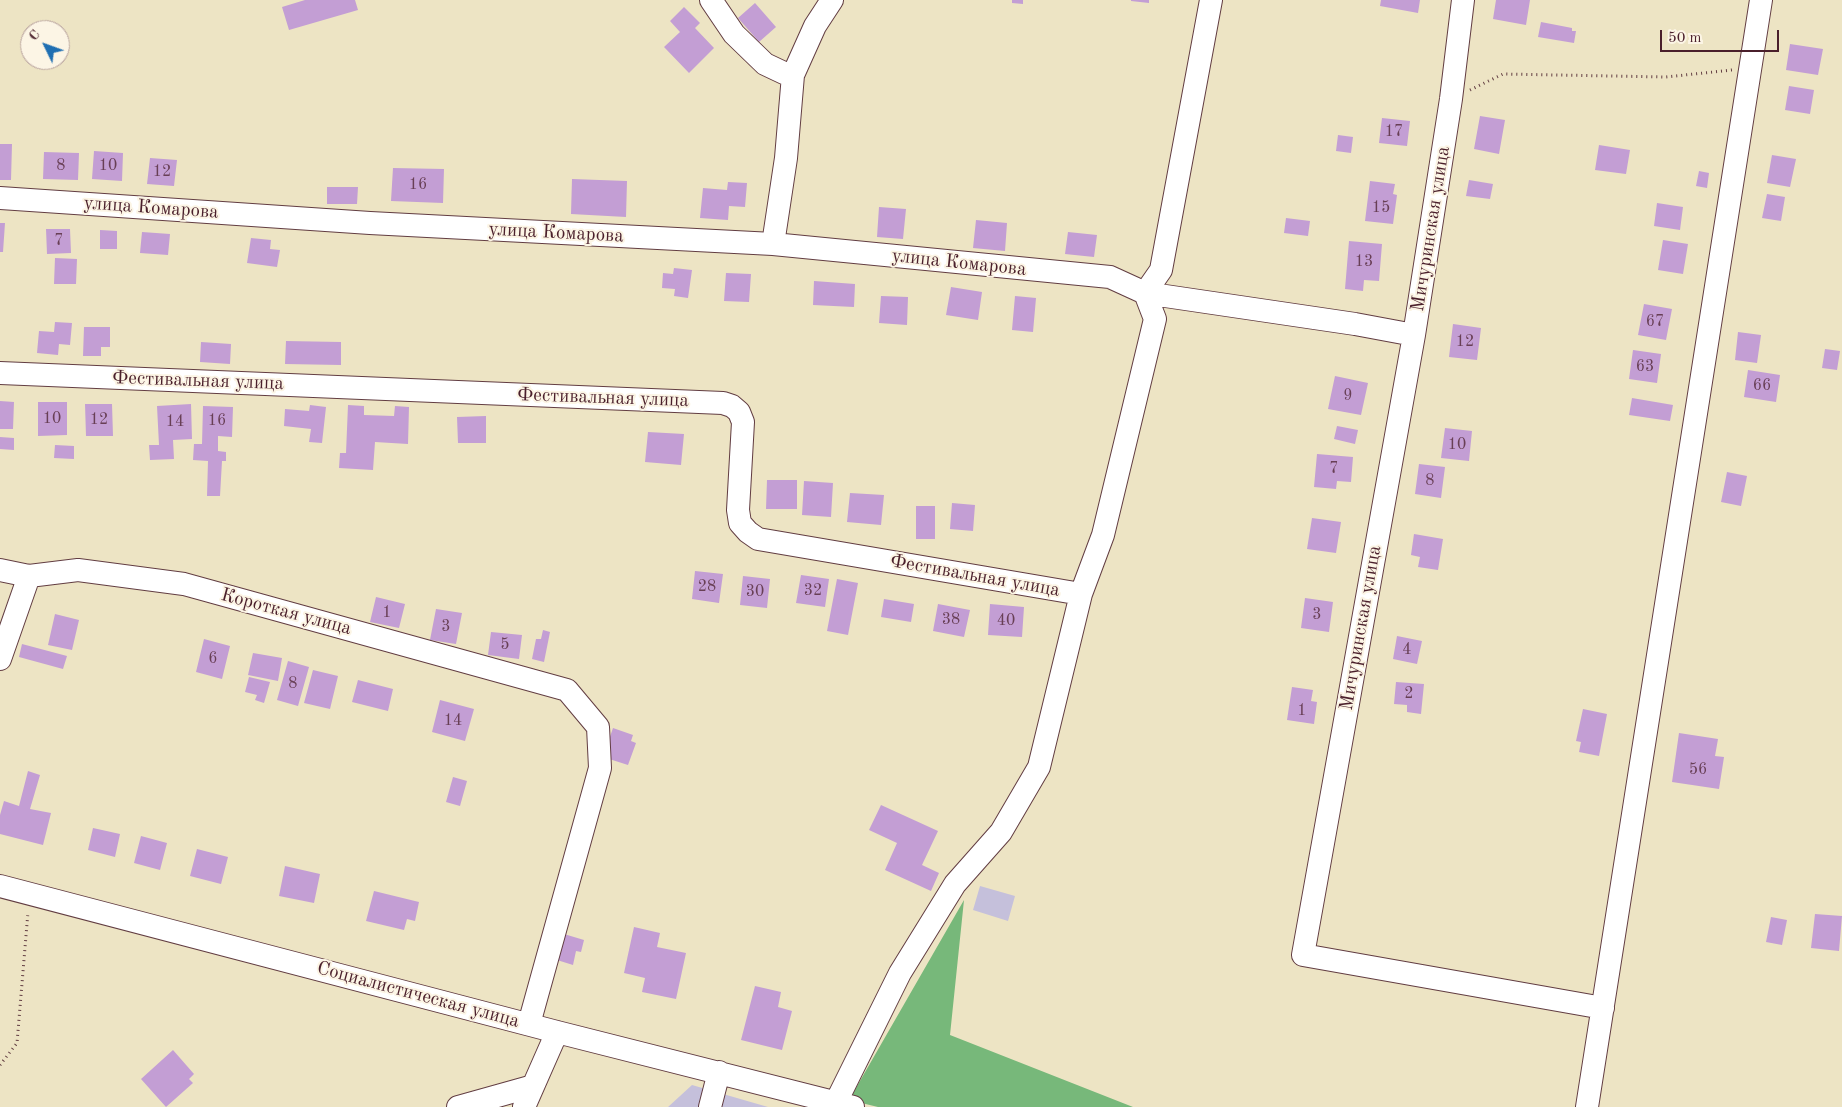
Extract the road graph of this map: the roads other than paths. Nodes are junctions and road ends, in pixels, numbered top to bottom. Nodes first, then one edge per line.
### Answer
1 (711, 0) edge
2 (832, 0) edge
3 (1211, 0) edge
4 (1463, 0) edge
5 (1761, 0) edge
6 (793, 75) junction
7 (0, 198) edge
8 (773, 244) junction
9 (1145, 293) junction
10 (1414, 335) junction
11 (0, 373) edge
12 (0, 570) edge
13 (29, 576) junction
14 (1081, 594) junction
15 (0, 659) edge
16 (0, 886) edge
17 (1603, 1008) junction
18 (529, 1024) junction
19 (557, 1032) junction
20 (719, 1072) junction
21 (533, 1086) junction
22 (844, 1105) edge
23 (458, 1107) edge
24 (524, 1107) edge
25 (710, 1107) edge
26 (1587, 1107) edge

1 - 6 street
2 - 6 street
3 - 9 street
4 - 10 street, Мичуринская улица
5 - 17 street
6 - 8 street
7 - 8 street, улица Комарова
8 - 9 street, улица Комарова
9 - 10 street, улица Комарова
9 - 14 street
10 - 17 street, Мичуринская улица
11 - 14 street, Фестивальная улица
12 - 13 street, Короткая улица
13 - 15 street
13 - 18 street, Короткая улица
14 - 22 street
16 - 18 street, Социалистическая улица
17 - 26 street
18 - 19 street, Социалистическая улица
19 - 20 street, Социалистическая улица
19 - 21 street
20 - 22 street, Социалистическая улица
20 - 25 street
21 - 23 street
21 - 24 street

